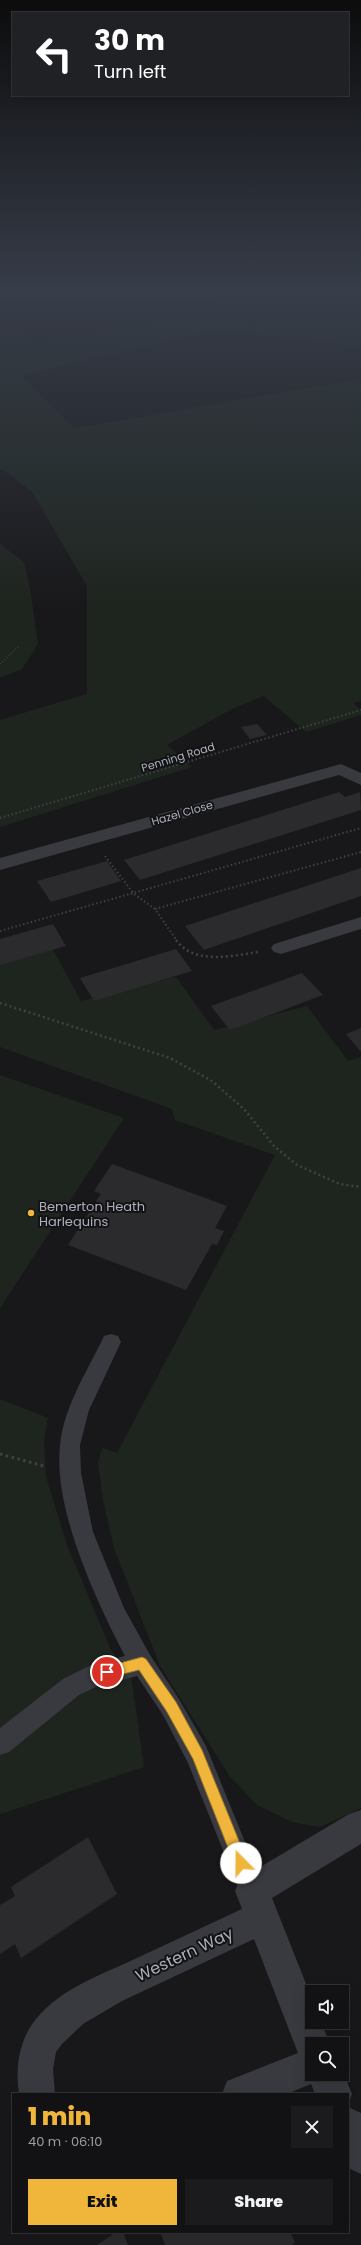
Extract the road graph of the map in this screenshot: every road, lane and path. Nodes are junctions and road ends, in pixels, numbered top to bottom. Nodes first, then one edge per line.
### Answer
1 (18, 646) dead end
2 (0, 664) edge
3 (361, 710) edge
4 (361, 780) edge
5 (0, 818) edge
6 (361, 828) edge
7 (91, 838) junction
8 (361, 852) edge
9 (0, 864) edge
10 (134, 894) junction
11 (155, 909) junction
12 (361, 923) edge
13 (0, 931) edge
14 (281, 948) joint
15 (0, 1003) edge
16 (361, 1187) edge
17 (111, 1342) dead end
18 (0, 1454) edge
19 (70, 1473) junction
20 (142, 1664) junction
21 (0, 1743) edge
22 (361, 1826) edge
23 (257, 1904) junction
24 (309, 2037) edge
25 (305, 2069) edge
26 (328, 2081) edge
27 (37, 2093) edge
28 (243, 2093) edge
29 (334, 2093) edge
30 (349, 2128) edge
31 (361, 2155) edge

1 - 2 path
3 - 5 path, Penning Road
4 - 7 street, Hazel Close
6 - 10 path
7 - 9 street, Hazel Close
7 - 10 path
8 - 11 path
10 - 11 path
10 - 13 path
11 - 14 path
12 - 14 street
15 - 16 path
17 - 19 lane
18 - 19 path
19 - 20 lane
20 - 21 lane
20 - 23 lane
22 - 23 street, Western Way
23 - 24 street
23 - 27 street, Western Way
25 - 28 street
26 - 29 street
30 - 31 street

